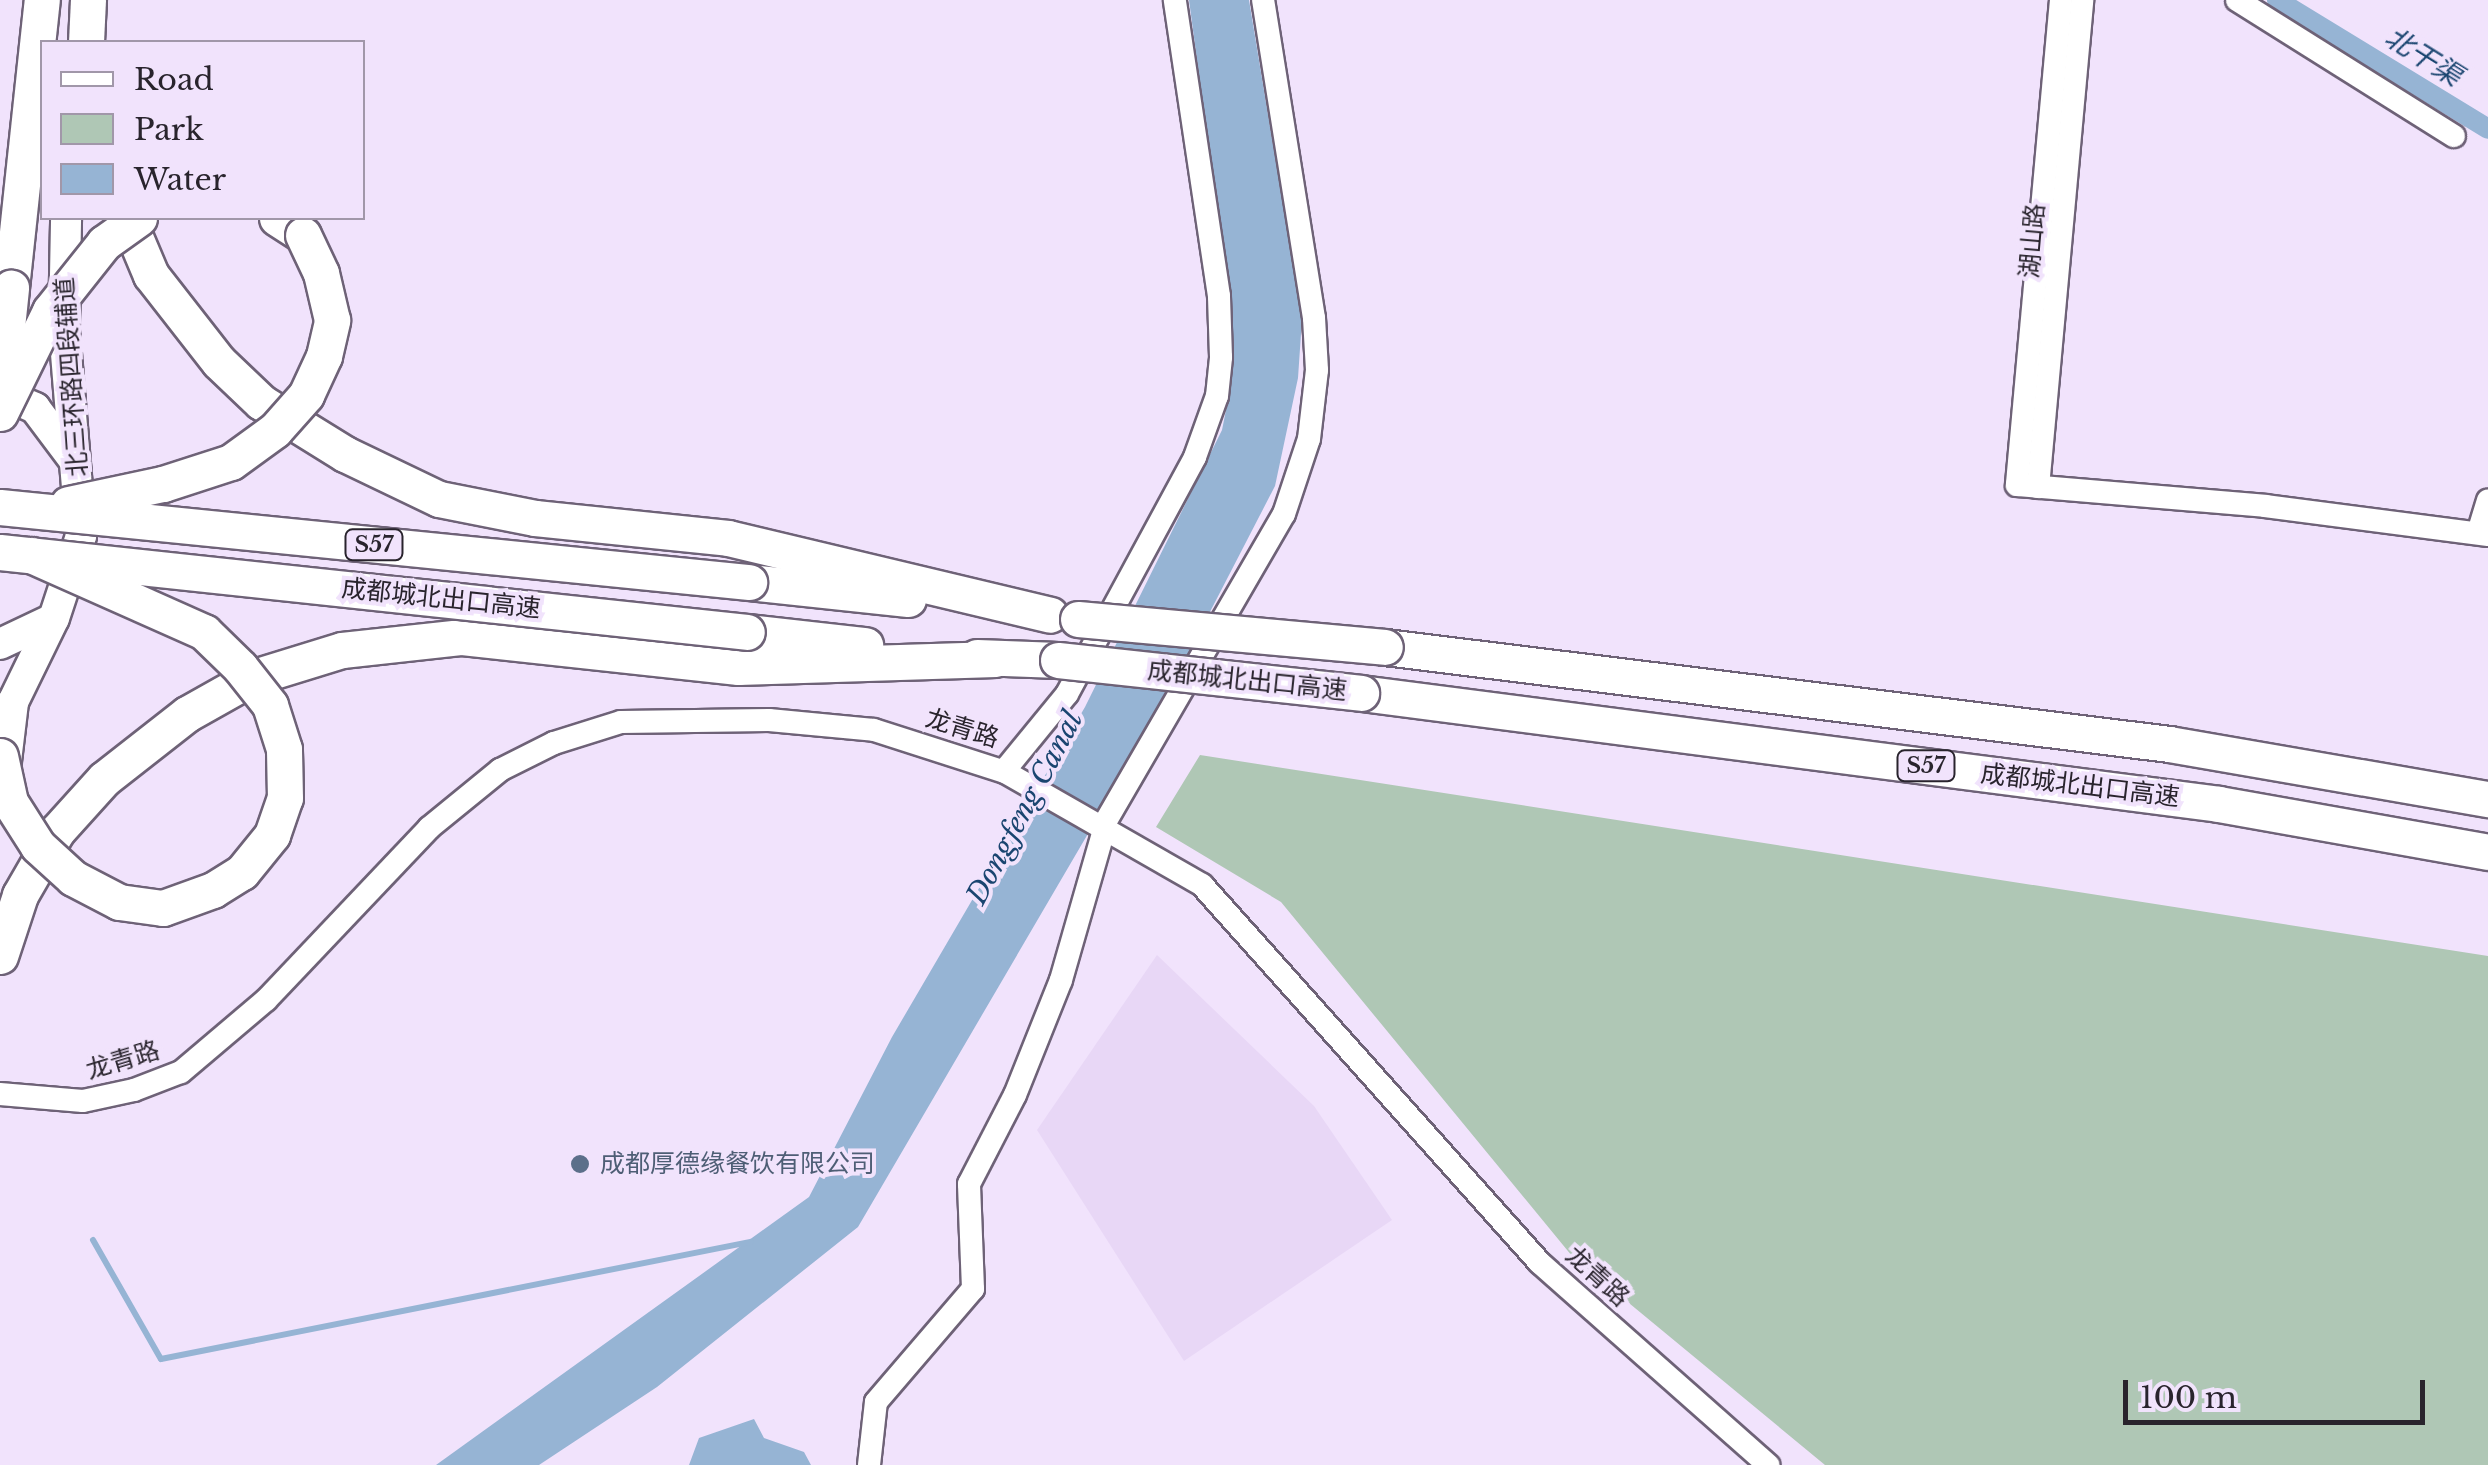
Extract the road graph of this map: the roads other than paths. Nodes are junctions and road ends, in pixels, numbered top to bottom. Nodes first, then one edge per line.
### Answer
1 (42, 0) edge
2 (88, 0) edge
3 (1176, 0) edge
4 (1263, 0) edge
5 (2061, 0) edge
6 (2082, 0) edge
7 (2237, 0) edge
8 (84, 40) edge
9 (2454, 136) dead end
10 (66, 220) edge
11 (128, 220) edge
12 (137, 220) edge
13 (280, 220) edge
14 (0, 394) edge
15 (0, 413) edge
16 (78, 466) junction
17 (2027, 486) junction
18 (2488, 501) edge
19 (17, 508) edge
20 (2483, 534) edge
21 (15, 553) edge
22 (1064, 617) junction
23 (54, 618) junction
24 (0, 644) edge
25 (996, 659) junction
26 (0, 756) edge
27 (1004, 771) junction
28 (2488, 799) edge
29 (0, 811) edge
30 (1104, 827) junction
31 (2488, 852) edge
32 (0, 956) edge
33 (0, 1094) edge
34 (869, 1465) edge
35 (1768, 1465) edge

1 - 14 highway, bridge
2 - 8 highway, bridge
3 - 27 street
4 - 30 street
5 - 17 street, 湖山路
6 - 17 street, 湖山路
7 - 9 street
10 - 16 main road, 北三环路四段辅道
11 - 22 highway
12 - 15 highway, bridge
13 - 19 highway, bridge
14 - 16 main road
16 - 23 main road, 北三环路四段辅道
17 - 20 street
18 - 20 street
19 - 22 highway, 成都城北出口高速 / S57, bridge
21 - 25 highway, 成都城北出口高速 / S57, bridge
21 - 26 highway, bridge
22 - 28 highway, 成都城北出口高速 / S57, bridge
23 - 24 main road
23 - 29 main road
25 - 31 highway, 成都城北出口高速 / S57, bridge
25 - 32 highway
27 - 30 street, 龙青路
27 - 33 street, 龙青路
30 - 34 street
30 - 35 street, 龙青路

